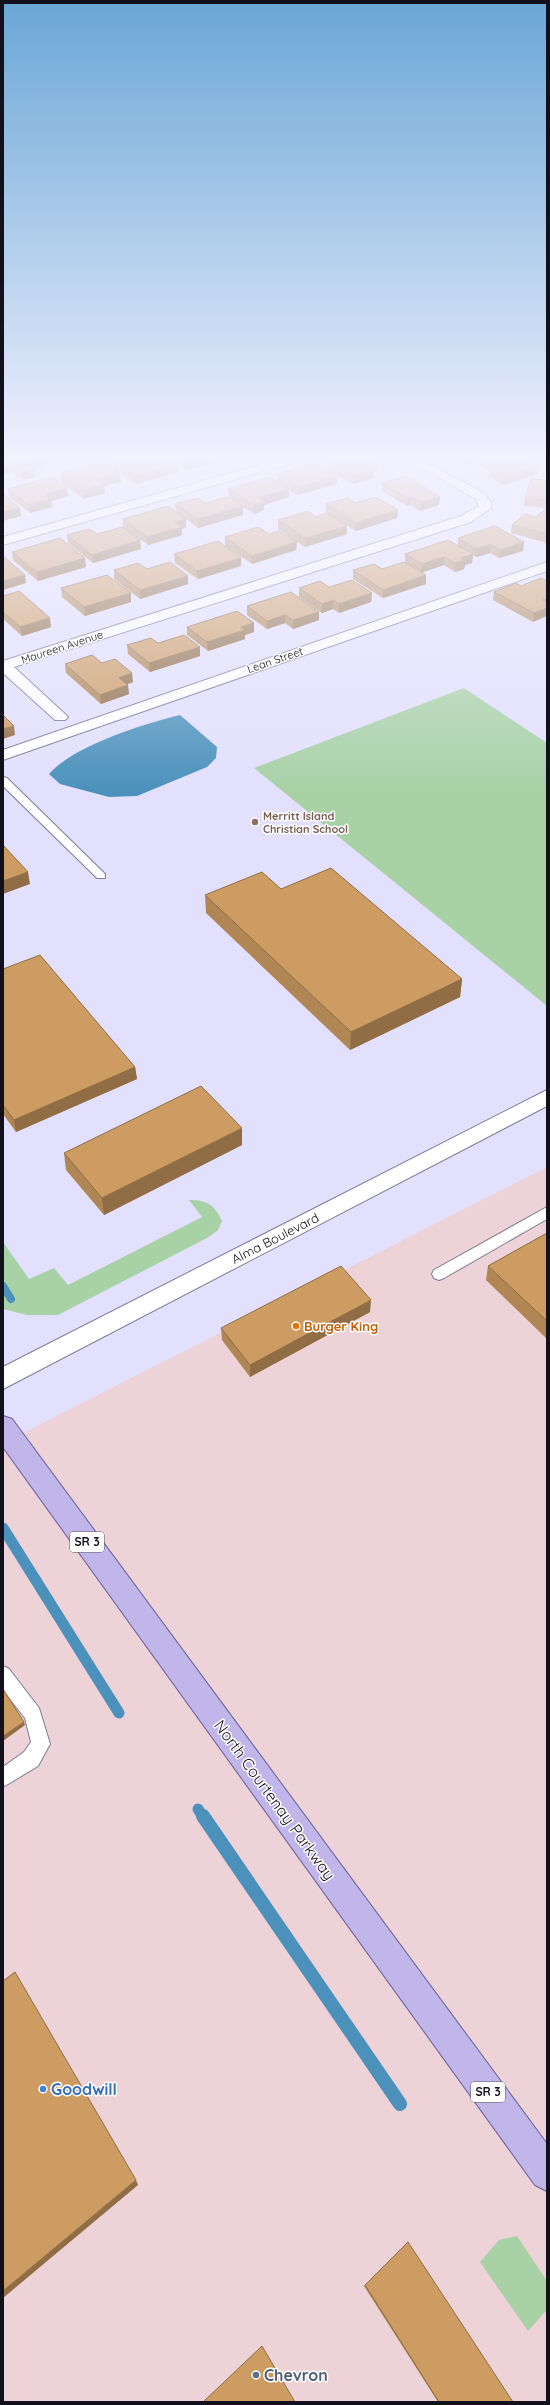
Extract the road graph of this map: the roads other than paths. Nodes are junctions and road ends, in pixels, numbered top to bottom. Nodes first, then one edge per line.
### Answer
1 (314, 567) edge
2 (543, 567) edge
3 (3, 666) edge
4 (60, 717) dead end
5 (3, 755) edge
6 (3, 780) edge
7 (101, 876) dead end
8 (547, 1097) edge
9 (547, 1212) edge
10 (439, 1274) dead end
11 (3, 1379) edge
12 (3, 1427) edge
13 (3, 1675) edge
14 (3, 1778) edge
15 (547, 2173) edge

1 - 3 street, Maureen Avenue
2 - 5 street, Lean Street
3 - 4 street
6 - 7 lane
8 - 11 street, Alma Boulevard
9 - 10 lane
12 - 15 main road, North Courtenay Parkway / SR 3
13 - 14 lane

